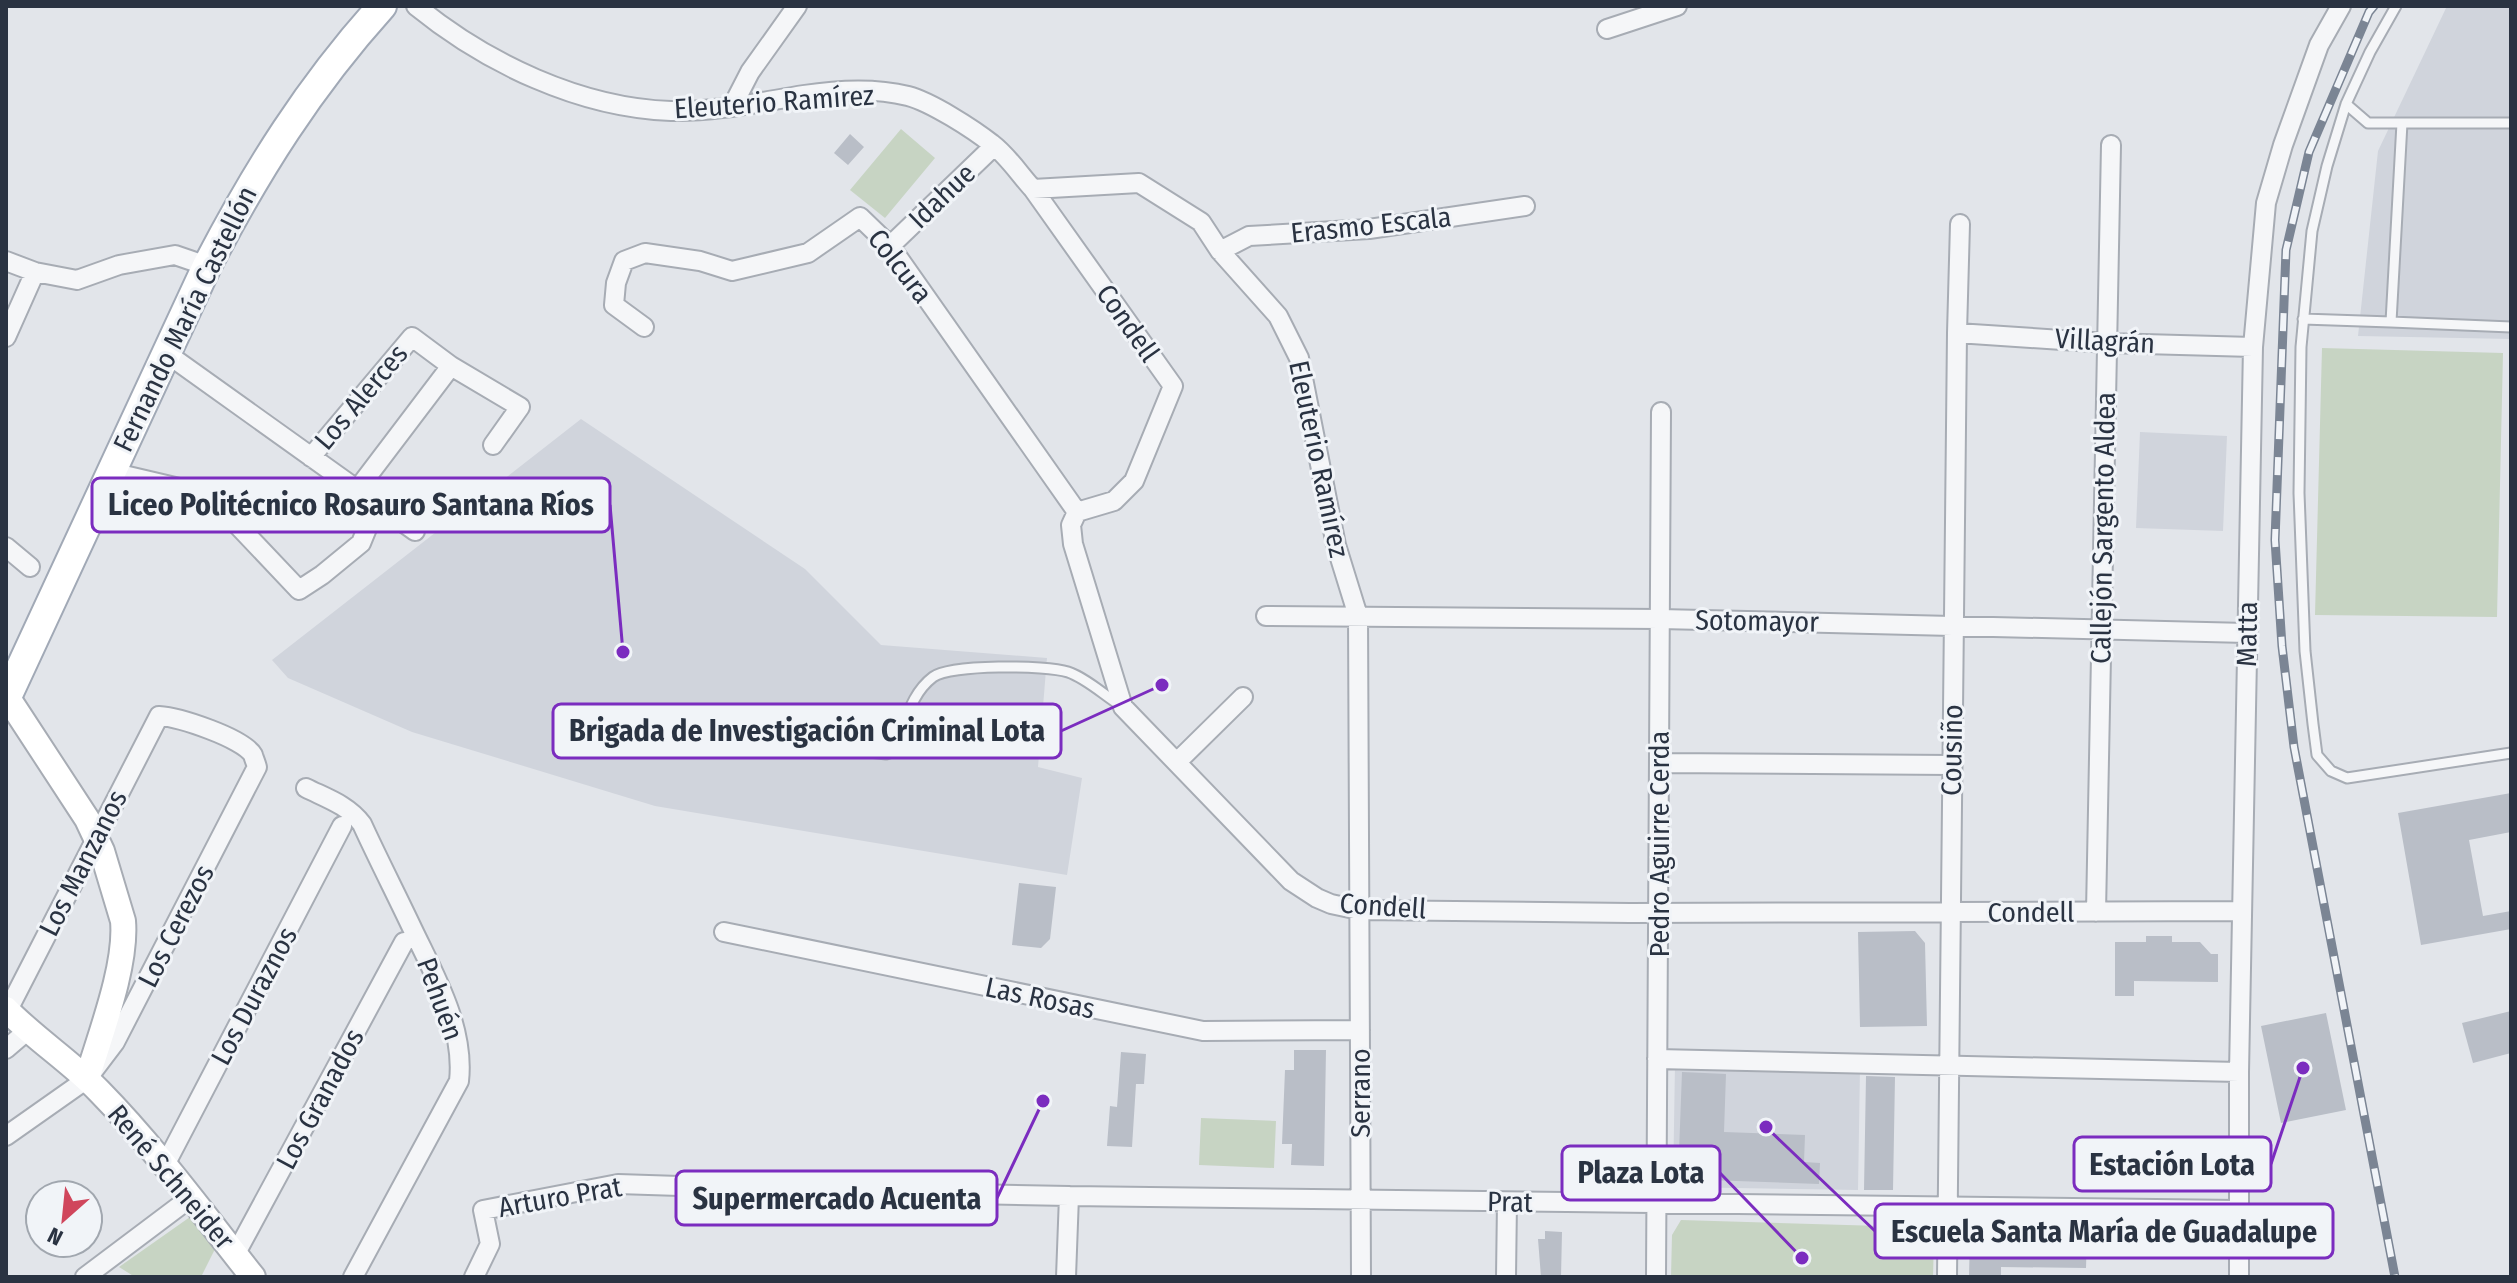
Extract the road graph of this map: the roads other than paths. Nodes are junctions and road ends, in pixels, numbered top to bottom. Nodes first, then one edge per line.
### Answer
1 (382, 6) edge
2 (416, 6) edge
3 (797, 6) edge
4 (1677, 6) edge
5 (2341, 6) edge
6 (2396, 6) edge
7 (1607, 29) dead end
8 (2346, 104) junction
9 (732, 107) junction
10 (2402, 123) junction
11 (2511, 123) edge
12 (2111, 145) dead end
13 (994, 146) junction
14 (1033, 189) junction
15 (1525, 206) dead end
16 (1960, 224) dead end
17 (890, 246) junction
18 (1220, 251) junction
19 (6, 261) edge
20 (207, 266) junction
21 (35, 272) junction
22 (2303, 319) junction
23 (2391, 322) junction
24 (644, 327) dead end
25 (2511, 327) edge
26 (1957, 333) junction
27 (6, 337) edge
28 (2107, 343) junction
29 (2253, 347) junction
30 (166, 353) junction
31 (451, 366) junction
32 (1661, 412) dead end
33 (493, 445) dead end
34 (311, 457) junction
35 (111, 472) junction
36 (357, 490) junction
37 (377, 504) junction
38 (1077, 512) junction
39 (415, 531) dead end
40 (6, 547) edge
41 (30, 567) dead end
42 (1266, 616) dead end
43 (1358, 616) junction
44 (1660, 619) junction
45 (1954, 626) junction
46 (2101, 629) junction
47 (2247, 633) junction
48 (7, 697) edge
49 (1243, 697) dead end
50 (1123, 707) junction
51 (159, 716) joint
52 (829, 747) dead end
53 (2511, 753) edge
54 (1177, 762) junction
55 (1659, 763) junction
56 (1952, 765) junction
57 (306, 788) dead end
58 (342, 826) dead end
59 (97, 837) junction
60 (1359, 910) junction
61 (2242, 911) junction
62 (1951, 912) junction
63 (2096, 912) junction
64 (1658, 913) junction
65 (724, 932) dead end
66 (404, 942) dead end
67 (7, 1010) edge
68 (1360, 1030) junction
69 (27, 1031) junction
70 (6, 1049) edge
71 (1657, 1059) junction
72 (1949, 1065) junction
73 (2239, 1072) junction
74 (87, 1079) junction
75 (6, 1136) edge
76 (165, 1165) junction
77 (1069, 1196) junction
78 (190, 1198) junction
79 (1360, 1200) junction
80 (1507, 1202) junction
81 (1656, 1204) junction
82 (1947, 1207) junction
83 (2238, 1210) junction
84 (235, 1255) junction
85 (85, 1277) edge
86 (253, 1277) edge
87 (353, 1277) edge
88 (474, 1277) edge
89 (1066, 1277) edge
90 (1361, 1277) edge
91 (1506, 1277) edge
92 (1656, 1277) edge
93 (1947, 1277) edge
94 (2239, 1277) edge

1 - 20 main road, Fernando María Castellón
2 - 9 street, Eleuterio Ramírez
3 - 9 street
4 - 7 street
5 - 29 street, Matta
6 - 8 lane
8 - 10 lane
8 - 22 lane
9 - 13 street, Eleuterio Ramírez
10 - 11 lane
10 - 23 lane
12 - 28 street, Callejón Sargento Aldea
13 - 14 street, Eleuterio Ramírez
13 - 17 street, Idahue
14 - 18 street, Eleuterio Ramírez
14 - 38 street, Condell
15 - 18 street, Erasmo Escala
16 - 26 street, Cousiño
17 - 24 street, Colcura
17 - 38 street, Colcura
18 - 43 street, Eleuterio Ramírez
19 - 21 street
20 - 21 street
20 - 30 main road, Fernando María Castellón
21 - 27 street
22 - 23 lane
22 - 53 lane
23 - 25 lane
26 - 28 street, Villagrán
26 - 45 street, Cousiño
28 - 29 street, Villagrán
28 - 46 street, Callejón Sargento Aldea
29 - 47 street, Matta
30 - 34 street
30 - 35 main road, Fernando María Castellón
31 - 33 street
31 - 34 street, Los Alerces
31 - 36 street
32 - 44 street, Pedro Aguirre Cerda
34 - 36 street
35 - 37 street
35 - 48 main road, Fernando María Castellón
36 - 37 street
37 - 39 street
38 - 50 street, Condell
40 - 41 street
42 - 43 street, Sotomayor
43 - 44 street, Sotomayor
43 - 60 street, Eleuterio Ramírez
44 - 45 street, Sotomayor
44 - 55 street, Pedro Aguirre Cerda
45 - 46 street, Sotomayor
45 - 56 street, Cousiño
46 - 47 street, Sotomayor
46 - 63 street, Callejón Sargento Aldea
47 - 61 street, Matta
48 - 59 main road, René Schneider
49 - 54 street
50 - 52 lane
50 - 54 street, Condell
51 - 59 street, Los Manzanos
51 - 74 street, Los Cerezos
54 - 60 street, Condell
55 - 56 street
55 - 64 street, Pedro Aguirre Cerda
56 - 62 street, Cousiño
57 - 87 street, Pehuén
58 - 76 street, Los Duraznos
59 - 67 street, Los Manzanos
59 - 74 main road, René Schneider
60 - 64 street, Condell
60 - 68 street, Serrano
61 - 63 street, Condell
61 - 73 street, Matta
62 - 63 street, Condell
62 - 64 street, Condell
62 - 72 street, Cousiño
64 - 71 street, Pedro Aguirre Cerda
65 - 68 street, Las Rosas
66 - 84 street, Los Granados
67 - 69 main road, René Schneider
68 - 79 street, Serrano
69 - 70 street
69 - 74 main road, René Schneider
71 - 72 street
71 - 81 street, Pedro Aguirre Cerda
72 - 73 street
72 - 82 street, Cousiño
73 - 83 street, Matta
74 - 75 street, Los Cerezos
74 - 76 main road, René Schneider
76 - 78 main road, René Schneider
77 - 79 street, Prat
77 - 88 street, Arturo Prat
77 - 89 street
78 - 84 main road, René Schneider
78 - 85 street
79 - 80 street, Prat
79 - 90 street, Serrano
80 - 81 street, Prat
80 - 91 street
81 - 82 street, Prat
81 - 92 street, Pedro Aguirre Cerda
82 - 83 street, Prat
82 - 93 street, Cousiño
83 - 94 street, Matta
84 - 86 main road, René Schneider

